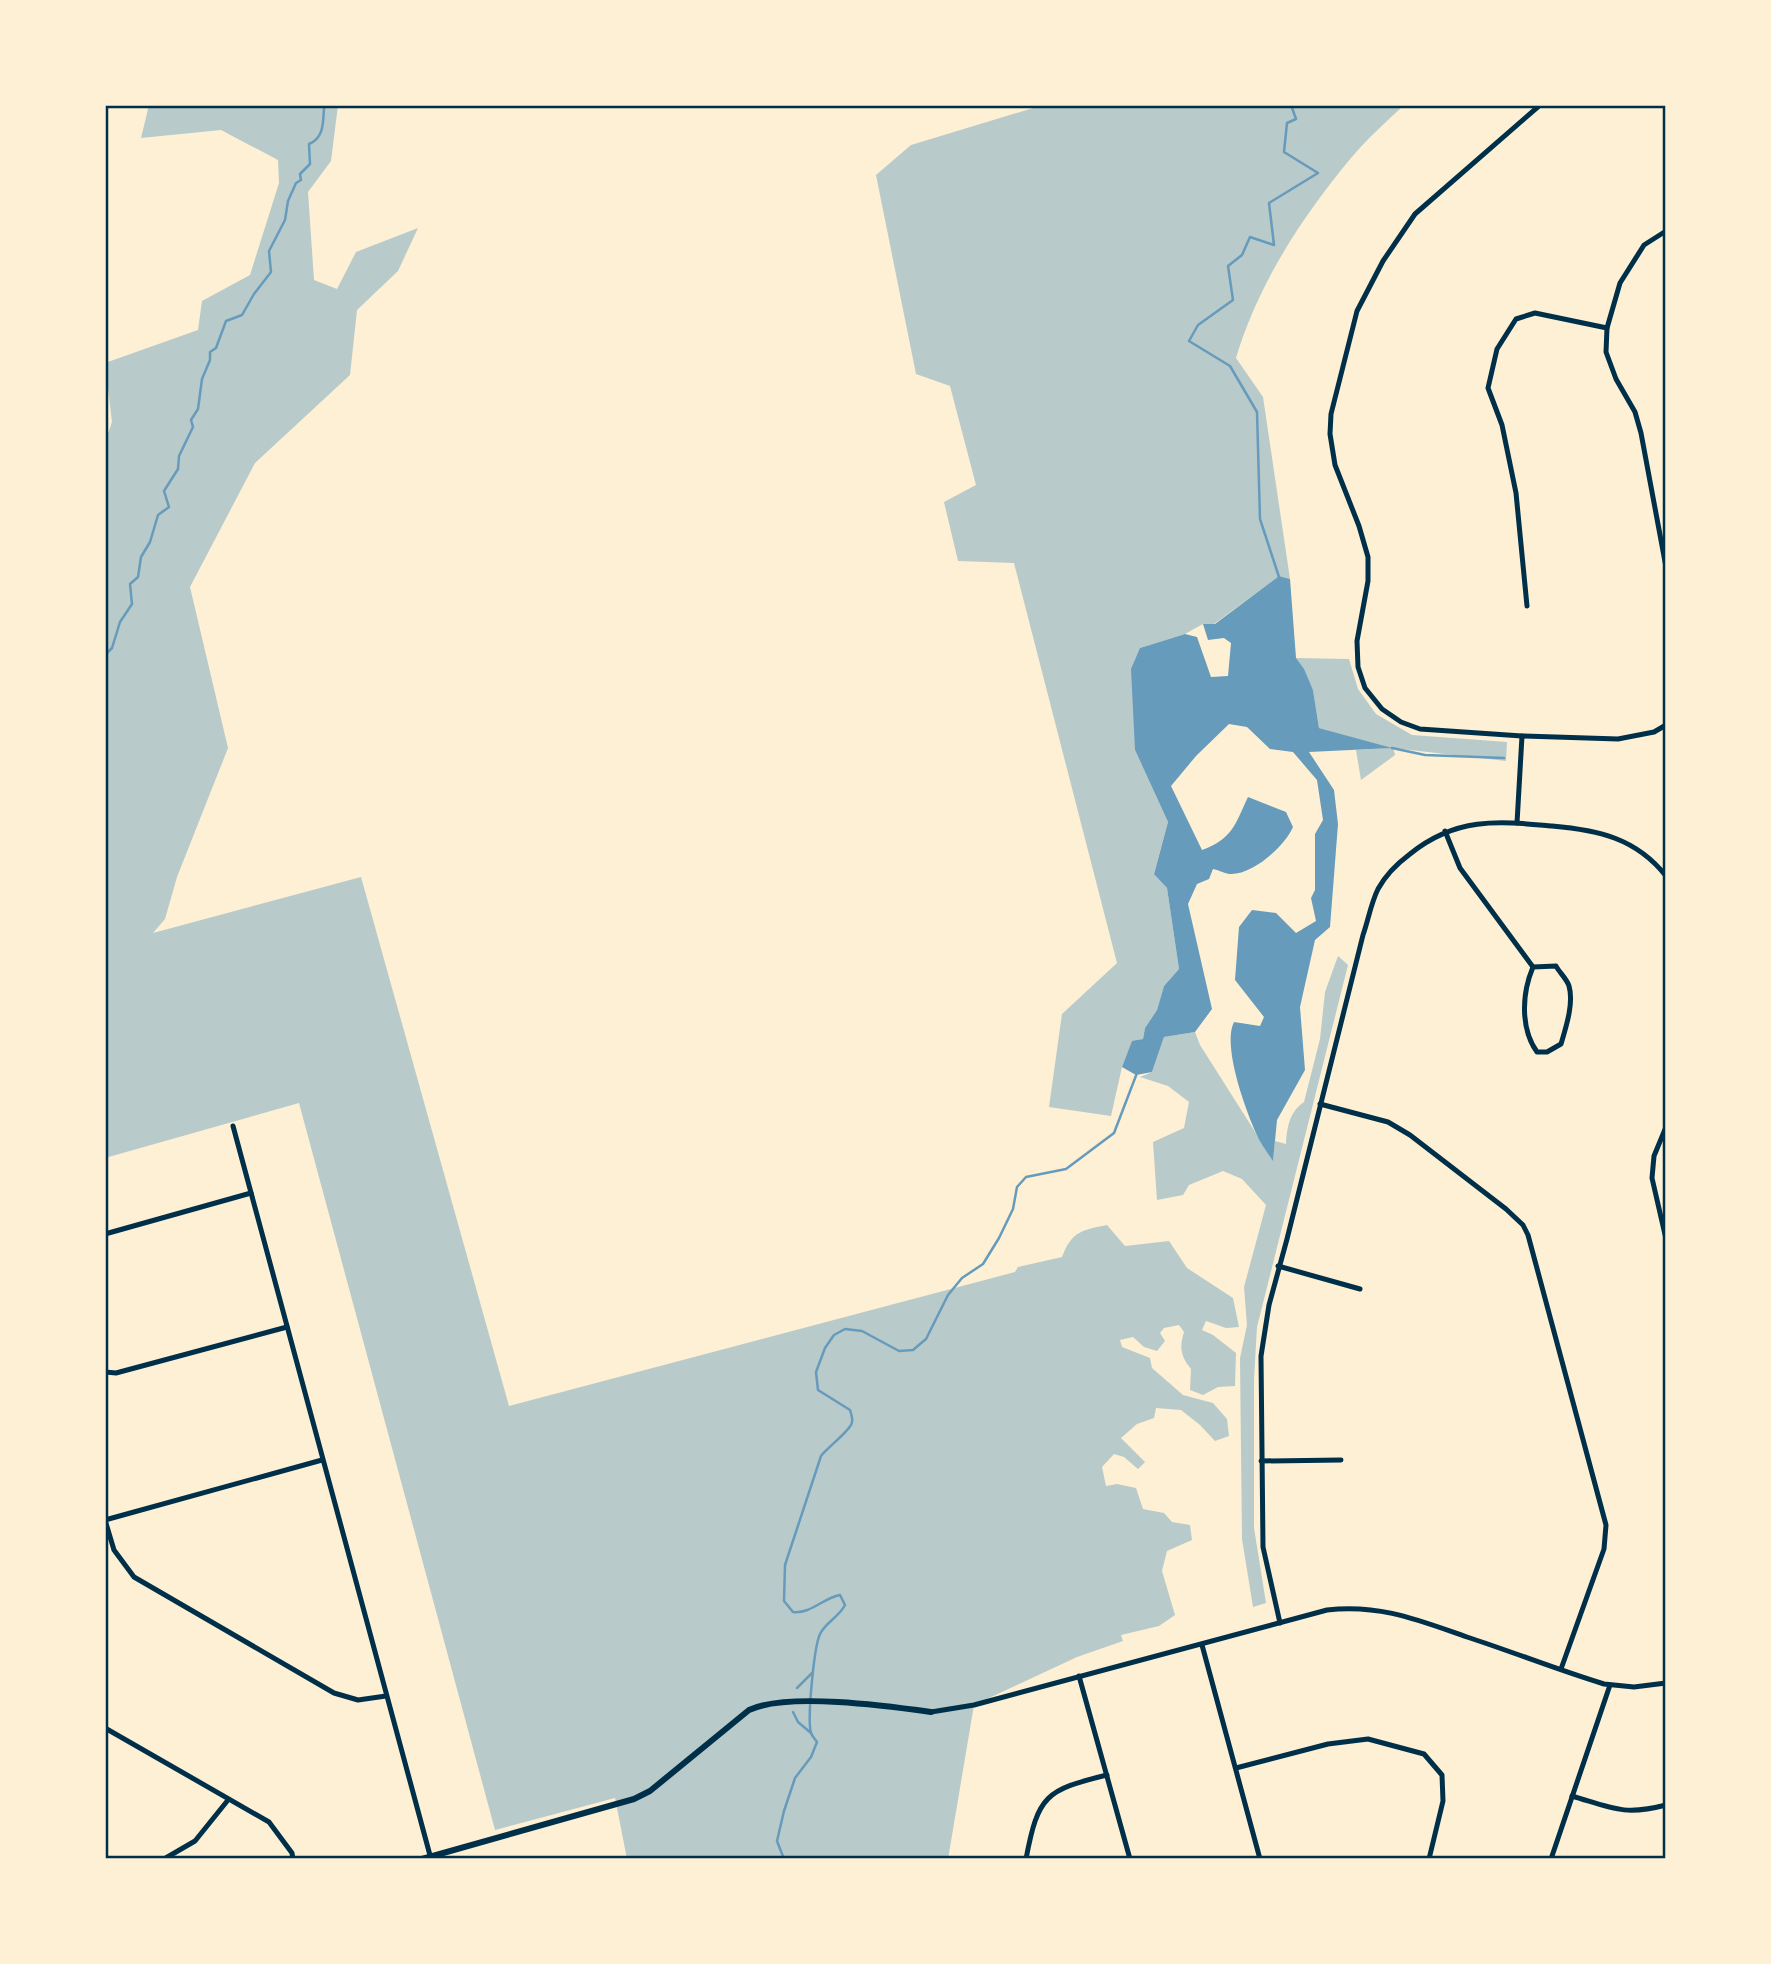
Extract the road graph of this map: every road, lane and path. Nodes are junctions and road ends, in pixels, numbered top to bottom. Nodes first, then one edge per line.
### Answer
1 (1540, 105) edge
2 (1666, 231) edge
3 (1608, 328) junction
4 (1666, 567) edge
5 (1527, 606) dead end
6 (1666, 725) edge
7 (1522, 736) junction
8 (1517, 823) junction
9 (1445, 831) junction
10 (1666, 876) edge
11 (1533, 967) junction
12 (1321, 1104) junction
13 (233, 1126) dead end
14 (1666, 1127) edge
15 (251, 1193) junction
16 (105, 1234) edge
17 (1666, 1239) edge
18 (1278, 1266) junction
19 (1360, 1289) dead end
20 (287, 1327) junction
21 (105, 1372) edge
22 (322, 1460) junction
23 (1341, 1460) dead end
24 (1261, 1461) junction
25 (105, 1520) edge
26 (1280, 1623) junction
27 (1202, 1645) junction
28 (1561, 1669) junction
29 (1079, 1676) junction
30 (1666, 1683) edge
31 (1610, 1685) junction
32 (386, 1696) junction
33 (931, 1712) joint
34 (105, 1728) edge
35 (1236, 1768) junction
36 (1107, 1775) junction
37 (1572, 1797) junction
38 (228, 1800) junction
39 (1666, 1805) edge
40 (431, 1858) edge
41 (164, 1859) edge
42 (293, 1859) edge
43 (422, 1859) edge
44 (1027, 1859) edge
45 (1130, 1859) edge
46 (1260, 1859) edge
47 (1429, 1859) edge
48 (1551, 1859) edge

1 - 7 street
2 - 3 street
3 - 4 street
3 - 5 street
6 - 7 street
7 - 8 street
8 - 9 street
8 - 10 street
9 - 11 street
9 - 12 street
11 - 11 street
12 - 18 street
12 - 28 street
13 - 15 street
14 - 17 street
15 - 16 street
15 - 20 street
18 - 19 street
18 - 24 street
20 - 21 street
20 - 22 street
22 - 25 street
22 - 32 street
23 - 24 street
24 - 26 street
25 - 32 street
26 - 27 street
26 - 28 street
27 - 29 street
27 - 35 street
28 - 31 street
29 - 33 street
29 - 36 street
30 - 31 street
31 - 37 street
32 - 40 street
33 - 40 street
34 - 38 street
35 - 46 street
35 - 47 street
36 - 44 street
36 - 45 street
37 - 39 street
37 - 48 street
38 - 41 street
38 - 42 street
40 - 43 street

